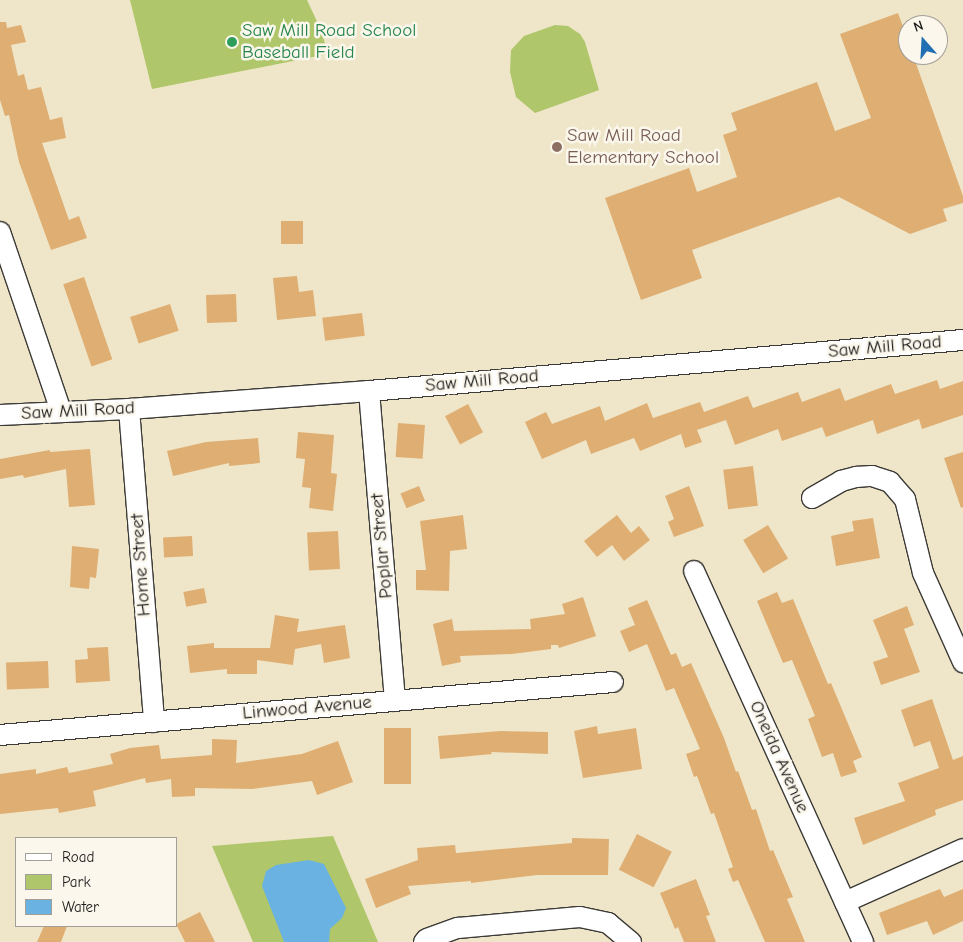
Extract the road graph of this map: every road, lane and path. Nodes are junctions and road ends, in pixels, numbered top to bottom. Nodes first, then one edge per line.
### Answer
1 (0, 232) edge
2 (963, 340) edge
3 (369, 391) junction
4 (129, 408) junction
5 (61, 411) junction
6 (0, 415) edge
7 (812, 498) dead end
8 (694, 571) dead end
9 (963, 662) edge
10 (613, 682) dead end
11 (394, 701) junction
12 (154, 722) junction
13 (0, 735) edge
14 (963, 850) edge
15 (845, 902) junction
16 (424, 942) edge
17 (631, 942) edge
18 (863, 942) edge

1 - 5 street
2 - 3 street, Saw Mill Road
3 - 4 street, Saw Mill Road
3 - 11 street, Poplar Street
4 - 5 street, Saw Mill Road
4 - 12 street, Home Street
5 - 6 street, Saw Mill Road
7 - 9 street
8 - 15 street, Oneida Avenue
10 - 11 street, Linwood Avenue
11 - 12 street, Linwood Avenue
12 - 13 street, Linwood Avenue
14 - 15 street
15 - 18 street, Oneida Avenue
16 - 17 street

